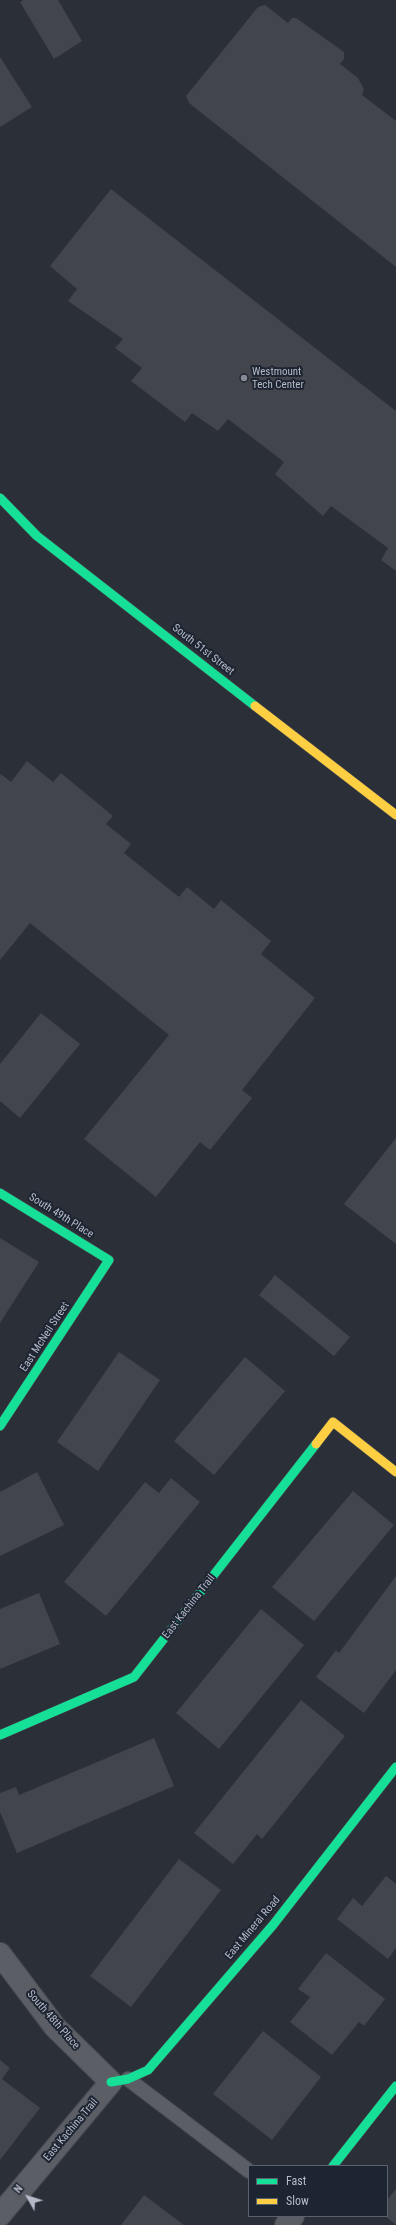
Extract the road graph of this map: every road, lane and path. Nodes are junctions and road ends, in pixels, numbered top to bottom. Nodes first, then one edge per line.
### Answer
1 (0, 498) edge
2 (396, 815) edge
3 (0, 1193) edge
4 (108, 1260) joint
5 (0, 1426) edge
6 (396, 1472) edge
7 (0, 1735) edge
8 (396, 1767) edge
9 (0, 1954) edge
10 (120, 2081) junction
11 (396, 2086) edge
12 (334, 2165) edge
13 (248, 2170) edge
14 (0, 2215) edge
15 (292, 2217) edge
16 (286, 2225) edge

1 - 2 street, South 51st Street
3 - 4 street, South 49th Place
4 - 5 street, East McNeil Street
6 - 7 street, East Kachina Trail
8 - 10 street, East Mineral Road
9 - 10 street, South 48th Place
10 - 13 lane
10 - 14 street, East Kachina Trail
11 - 12 street
15 - 16 street

